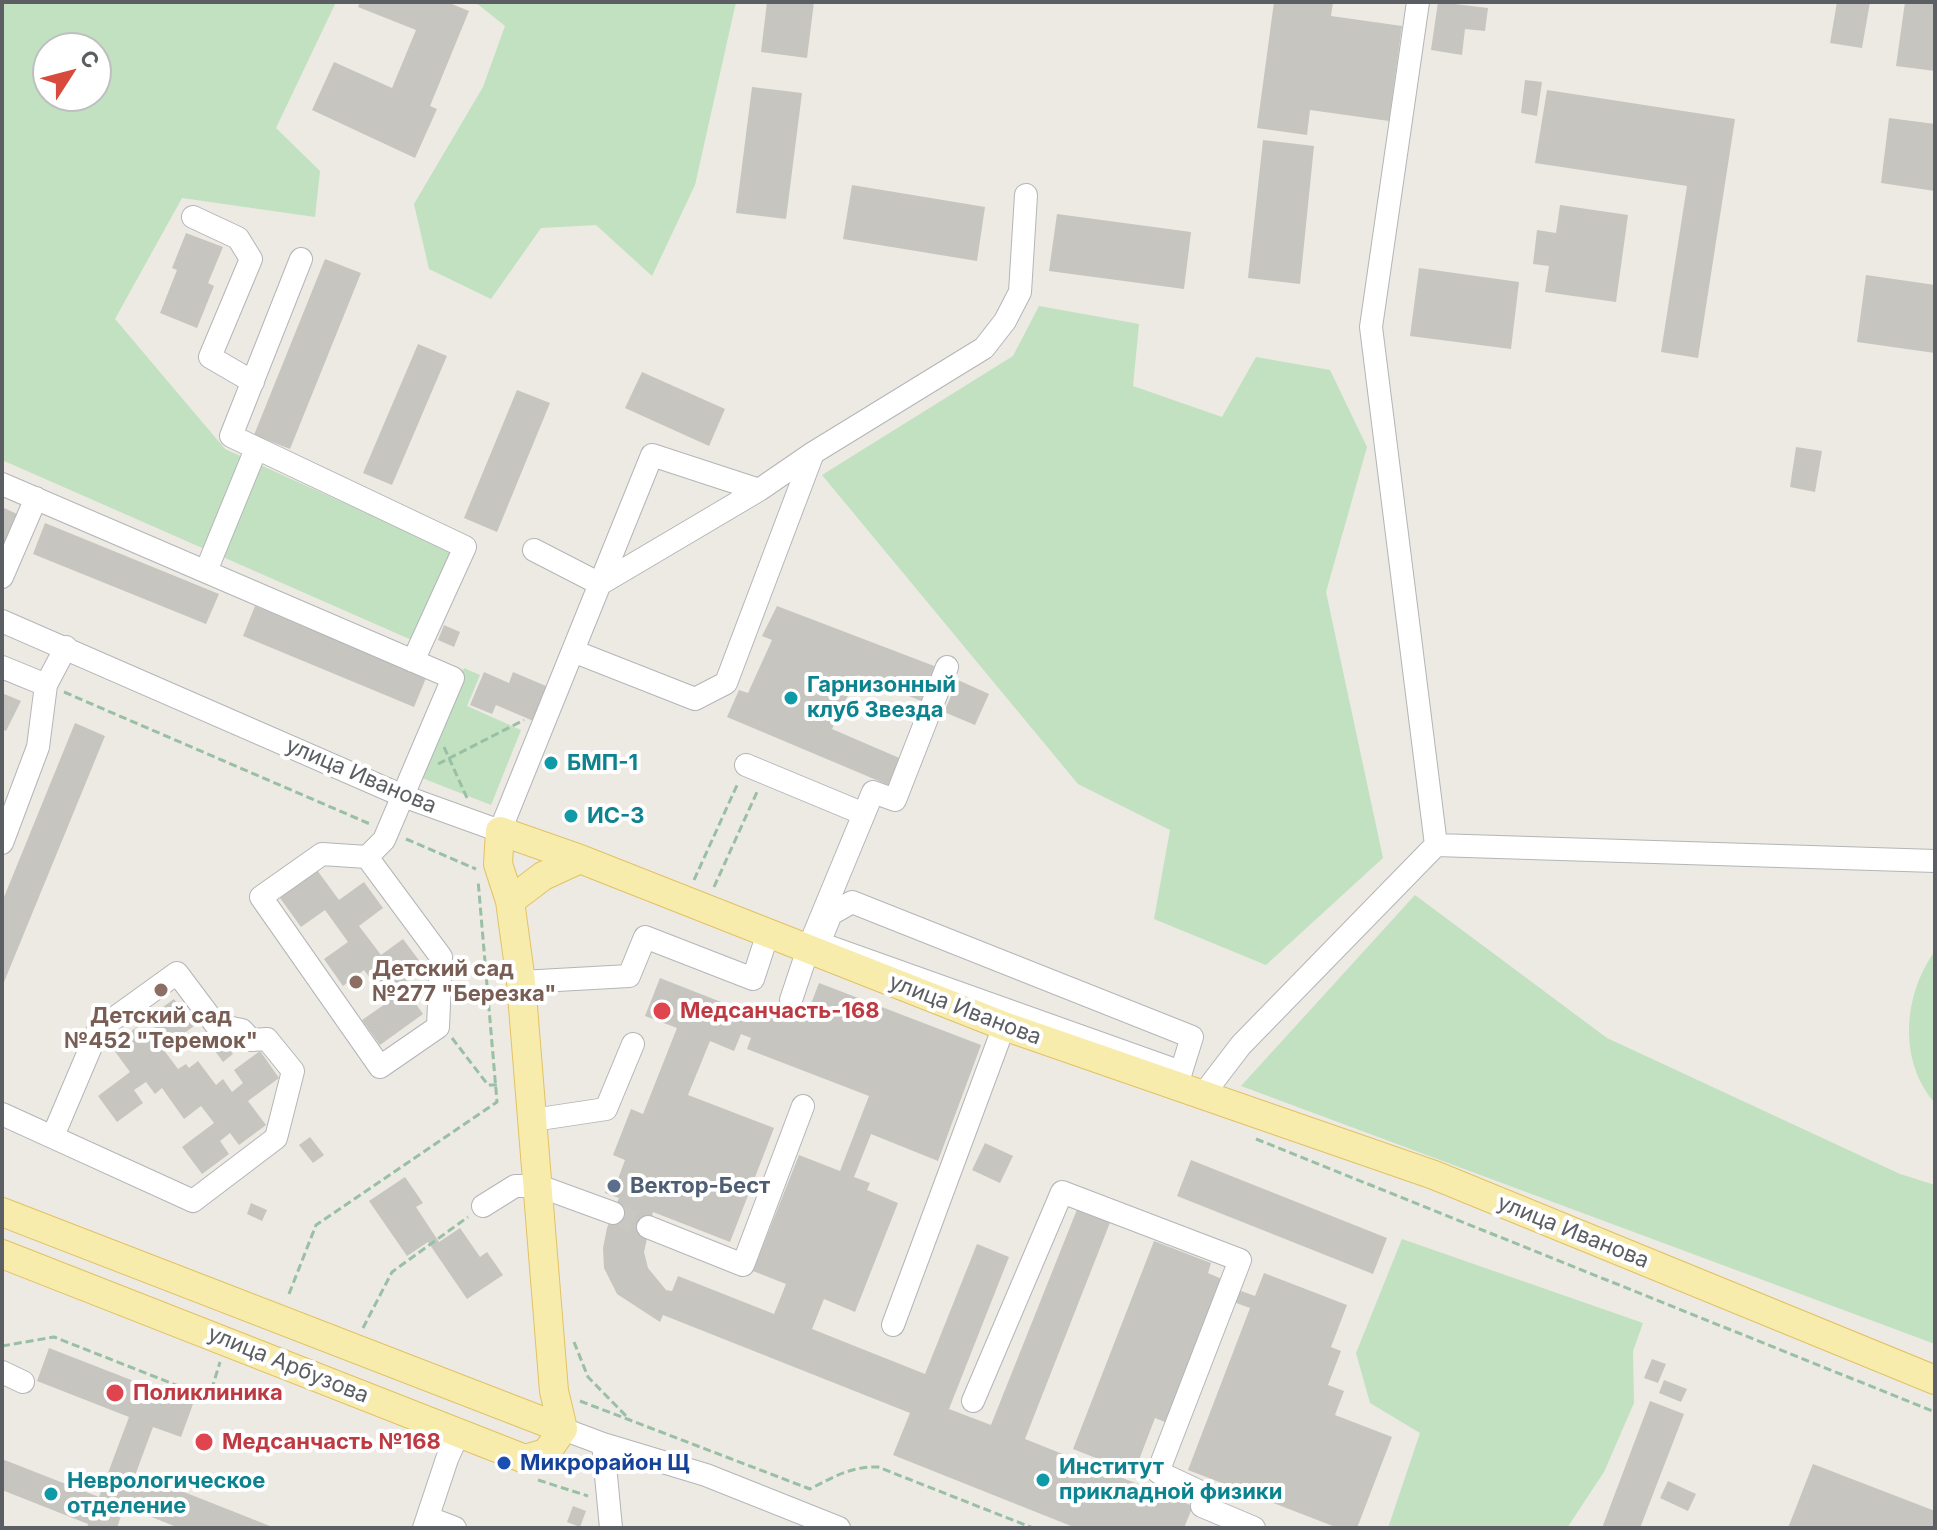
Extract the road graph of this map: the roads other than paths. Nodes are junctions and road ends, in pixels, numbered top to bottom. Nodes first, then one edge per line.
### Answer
1 (1418, 2) edge
2 (1026, 195) dead end
3 (193, 217) dead end
4 (301, 259) dead end
5 (253, 382) junction
6 (256, 449) junction
7 (813, 453) junction
8 (2, 484) edge
9 (759, 490) junction
10 (36, 498) junction
11 (534, 550) dead end
12 (206, 571) junction
13 (2, 577) edge
14 (600, 584) junction
15 (2, 621) edge
16 (66, 647) junction
17 (573, 651) junction
18 (413, 661) junction
19 (2, 667) edge
20 (947, 667) dead end
21 (46, 685) junction
22 (756, 769) road end
23 (407, 788) junction
24 (864, 814) junction
25 (500, 831) junction
26 (2, 843) edge
27 (1436, 845) junction
28 (367, 857) junction
29 (580, 859) junction
30 (1935, 861) edge
31 (510, 901) junction
32 (831, 914) joint
33 (768, 933) junction
34 (808, 949) junction
35 (521, 982) junction
36 (791, 1000) dead end
37 (1004, 1026) junction
38 (633, 1044) dead end
39 (1202, 1096) junction
40 (803, 1106) dead end
41 (2, 1114) edge
42 (533, 1120) junction
43 (53, 1136) junction
44 (539, 1186) junction
45 (483, 1206) road end
46 (2, 1212) edge
47 (613, 1213) tunnel mouth
48 (648, 1227) tunnel mouth
49 (2, 1254) edge
50 (893, 1325) dead end
51 (2, 1372) edge
52 (1935, 1380) edge
53 (23, 1382) dead end
54 (973, 1401) dead end
55 (563, 1429) junction
56 (459, 1432) junction
57 (603, 1444) junction
58 (427, 1523) edge
59 (836, 1527) edge
60 (455, 1528) edge
61 (611, 1528) edge
62 (1254, 1528) edge

1 - 27 street
2 - 7 street
3 - 5 street
4 - 5 street
5 - 6 street
6 - 12 street
6 - 18 street
7 - 9 street
7 - 17 street
8 - 10 street
9 - 14 street
9 - 14 street
10 - 12 street
10 - 13 street
11 - 14 street
12 - 18 street
14 - 17 street
15 - 16 street, улица Иванова
16 - 21 street
16 - 23 street, улица Иванова
17 - 25 street
18 - 23 street
19 - 21 street
20 - 24 street
21 - 26 street
22 - 24 street
23 - 25 street, улица Иванова
23 - 28 street
24 - 34 street
25 - 29 main road, улица Иванова
25 - 31 main road
27 - 30 street
27 - 39 street
28 - 28 street
29 - 31 main road
29 - 33 main road, улица Иванова
31 - 35 main road
32 - 32 street
33 - 34 main road, улица Иванова
33 - 35 street
34 - 36 street
34 - 37 main road, улица Иванова
35 - 42 main road
37 - 39 main road, улица Иванова
37 - 50 street
38 - 42 street
39 - 52 main road, улица Иванова
40 - 48 street
41 - 43 street
42 - 44 main road
43 - 43 street
44 - 45 street
44 - 47 street
44 - 55 main road
46 - 55 main road, улица Арбузова
49 - 56 main road, улица Арбузова
51 - 53 street
54 - 62 street
55 - 56 main road, улица Арбузова
55 - 57 street, улица Арбузова
56 - 58 street
57 - 59 street, улица Арбузова
57 - 61 street
58 - 60 street

